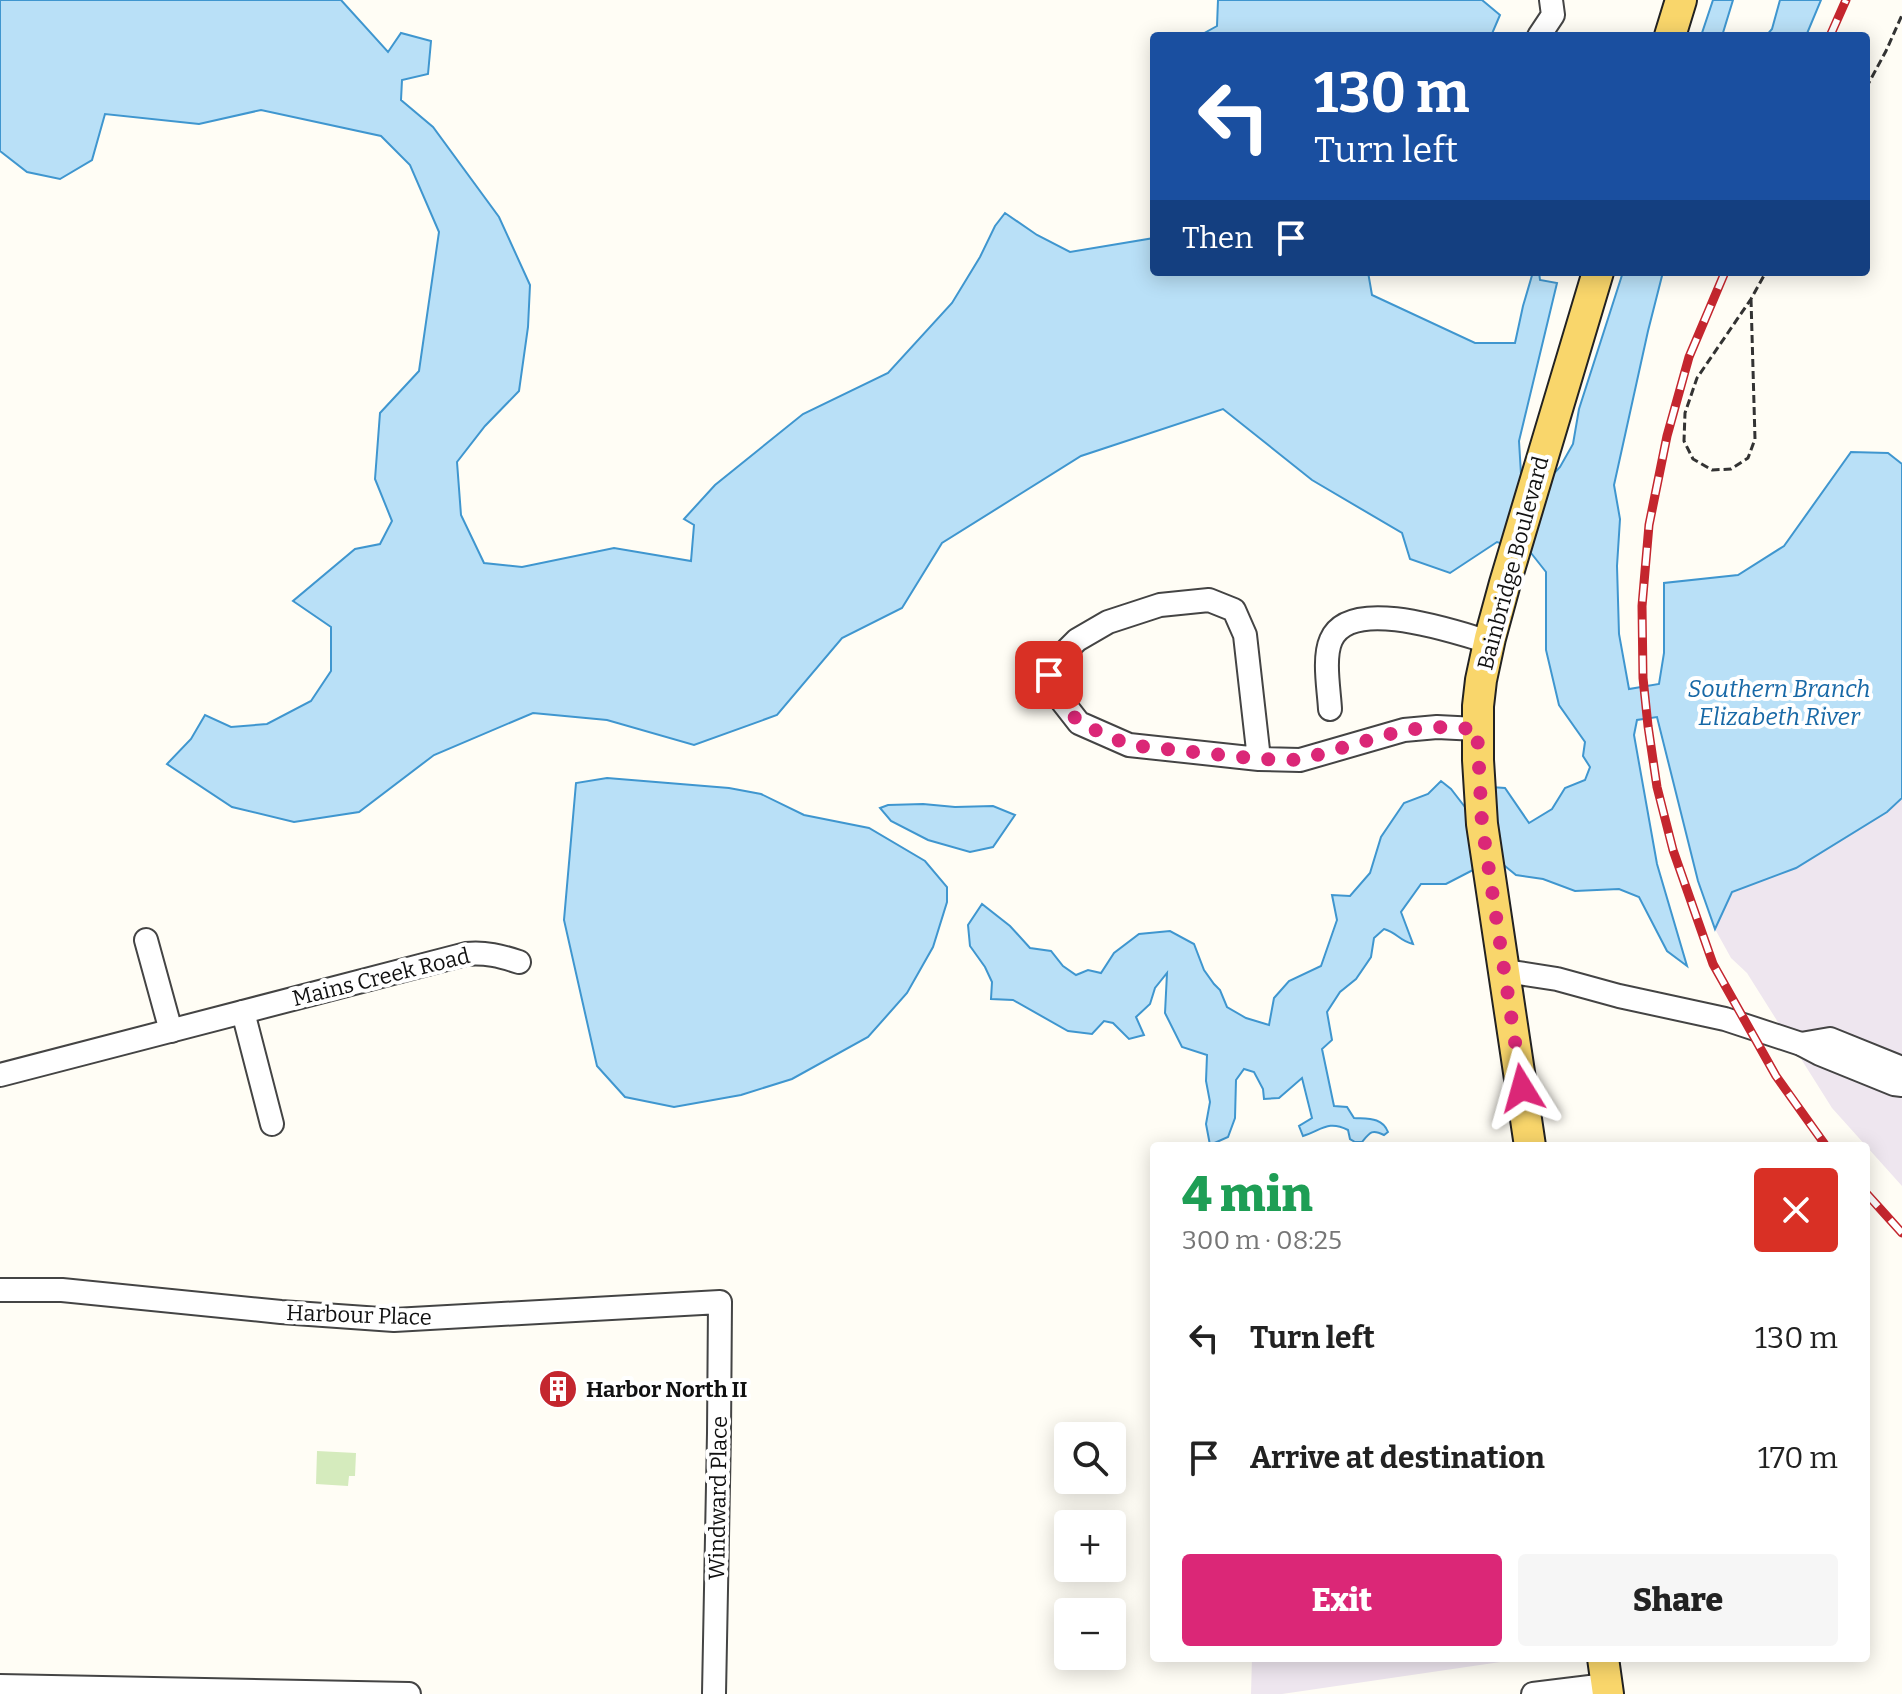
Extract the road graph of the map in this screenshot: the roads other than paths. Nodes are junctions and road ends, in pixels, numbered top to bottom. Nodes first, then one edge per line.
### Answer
1 (1551, 0) edge
2 (1681, 0) edge
3 (1542, 32) edge
4 (1671, 32) edge
5 (1597, 276) edge
6 (1489, 642) junction
7 (1330, 709) dead end
8 (1477, 729) junction
9 (1259, 759) junction
10 (146, 940) dead end
11 (519, 962) dead end
12 (1505, 971) junction
13 (243, 1012) junction
14 (171, 1031) junction
15 (1801, 1044) junction
16 (1902, 1068) edge
17 (0, 1075) edge
18 (1902, 1085) edge
19 (272, 1124) dead end
20 (1529, 1142) edge
21 (0, 1290) edge
22 (720, 1302) joint
23 (1606, 1679) edge
24 (0, 1686) edge
25 (248, 1692) edge
26 (409, 1694) edge
27 (714, 1694) edge
28 (1533, 1694) edge

1 - 3 street
2 - 4 main road
5 - 6 main road, Bainbridge Boulevard
6 - 7 street
6 - 8 main road, Bainbridge Boulevard
8 - 9 street
8 - 12 main road, Bainbridge Boulevard
9 - 9 street
10 - 14 street
11 - 13 street, Mains Creek Road
12 - 15 street
12 - 20 main road, Bainbridge Boulevard
13 - 14 street, Mains Creek Road
13 - 19 street
14 - 17 street, Mains Creek Road
15 - 16 street
15 - 18 street
21 - 22 street, Harbour Place
22 - 27 street, Windward Place
23 - 28 street
24 - 25 street
25 - 26 street

